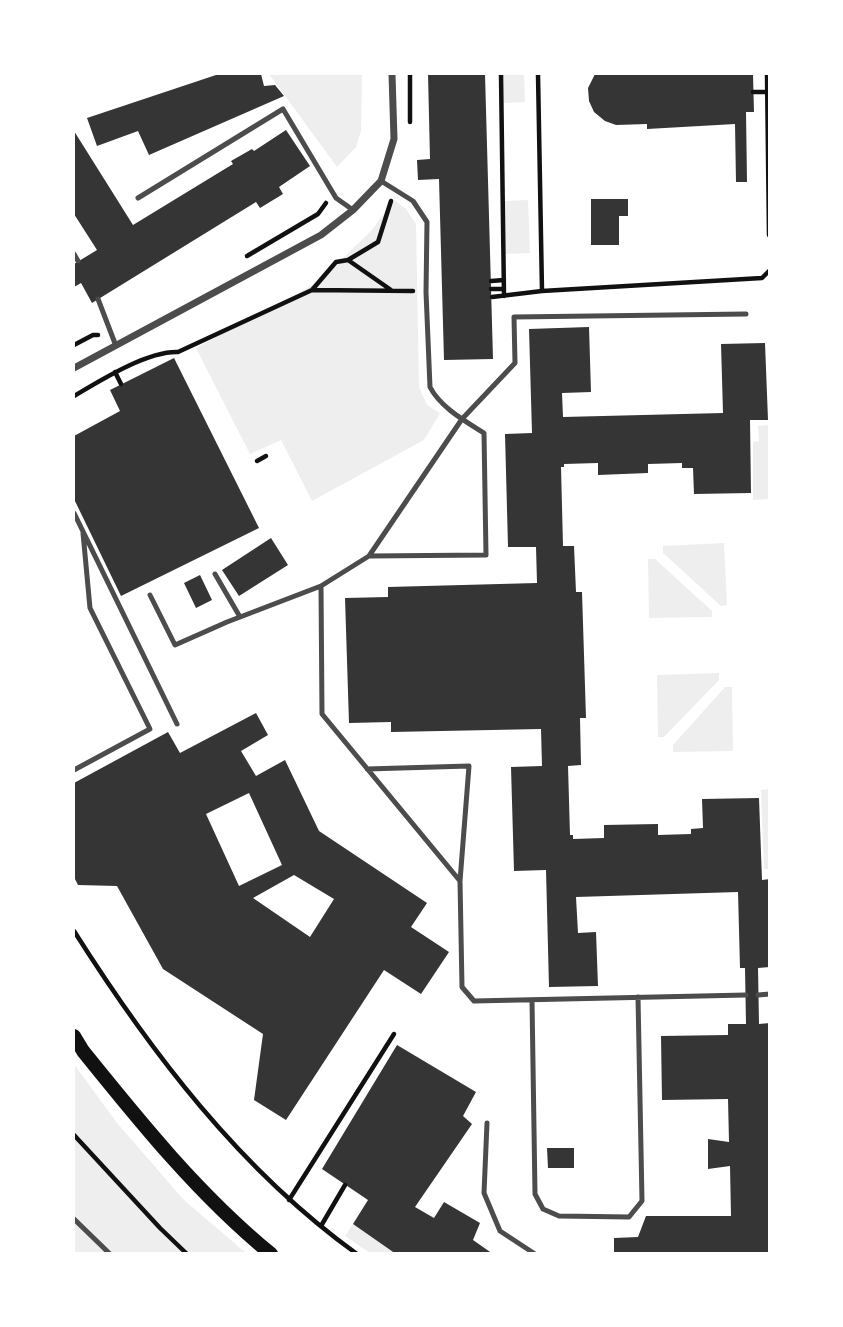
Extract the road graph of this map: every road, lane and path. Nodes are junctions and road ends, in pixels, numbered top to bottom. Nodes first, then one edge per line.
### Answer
1 (392, 74) edge
2 (501, 74) edge
3 (537, 74) edge
4 (767, 74) edge
5 (753, 92) dead end
6 (769, 92) edge
7 (769, 172) edge
8 (381, 181) junction
9 (138, 198) dead end
10 (336, 198) junction
11 (353, 210) junction
12 (769, 234) edge
13 (74, 254) edge
14 (240, 260) dead end
15 (348, 260) dead end
16 (78, 261) dead end
17 (769, 270) edge
18 (762, 278) junction
19 (769, 278) edge
20 (504, 280) junction
21 (491, 281) dead end
22 (491, 289) dead end
23 (504, 289) junction
24 (392, 290) junction
25 (542, 291) junction
26 (426, 292) junction
27 (504, 296) junction
28 (492, 297) dead end
29 (98, 299) dead end
30 (746, 314) dead end
31 (112, 334) junction
32 (74, 345) edge
33 (116, 346) junction
34 (74, 368) edge
35 (115, 372) junction
36 (121, 384) dead end
37 (74, 396) edge
38 (462, 419) junction
39 (266, 456) dead end
40 (257, 461) dead end
41 (74, 513) edge
42 (83, 533) junction
43 (369, 556) junction
44 (215, 574) dead end
45 (321, 586) junction
46 (150, 595) dead end
47 (240, 617) junction
48 (177, 724) dead end
49 (367, 769) junction
50 (74, 770) edge
51 (460, 881) junction
52 (74, 931) edge
53 (746, 995) dead end
54 (758, 995) dead end
55 (769, 995) edge
56 (638, 997) junction
57 (532, 1000) junction
58 (394, 1034) dead end
59 (74, 1036) edge
60 (487, 1123) dead end
61 (74, 1135) edge
62 (345, 1185) dead end
63 (289, 1200) junction
64 (74, 1219) edge
65 (321, 1226) junction
66 (110, 1254) edge
67 (187, 1254) edge
68 (271, 1254) edge
69 (357, 1254) edge
70 (534, 1254) edge

1 - 8 street
2 - 20 path
3 - 25 path
4 - 6 path
5 - 6 path
6 - 7 path
7 - 12 path
8 - 11 street
8 - 26 lane
9 - 10 lane
10 - 11 lane
10 - 14 path
11 - 33 street
13 - 16 lane
15 - 24 path
17 - 18 path
18 - 19 path
18 - 25 path
20 - 21 path
20 - 23 path
22 - 23 path
23 - 27 path
24 - 26 path
24 - 35 path
25 - 27 path
26 - 38 lane
27 - 28 path
29 - 31 lane
30 - 38 lane
31 - 32 path
31 - 33 lane
33 - 34 street
35 - 36 path
35 - 37 path
38 - 43 lane
38 - 43 lane
39 - 40 path
41 - 42 lane
42 - 48 lane
42 - 50 lane
43 - 45 lane
44 - 47 lane
45 - 47 lane
45 - 49 lane
46 - 47 lane
49 - 51 lane
49 - 51 lane
51 - 57 lane
52 - 63 path
53 - 56 lane
54 - 55 lane
56 - 57 lane
56 - 57 lane
58 - 63 path
59 - 68 main road
60 - 70 lane
61 - 67 path
62 - 65 path
63 - 65 path
64 - 66 lane
65 - 69 path

